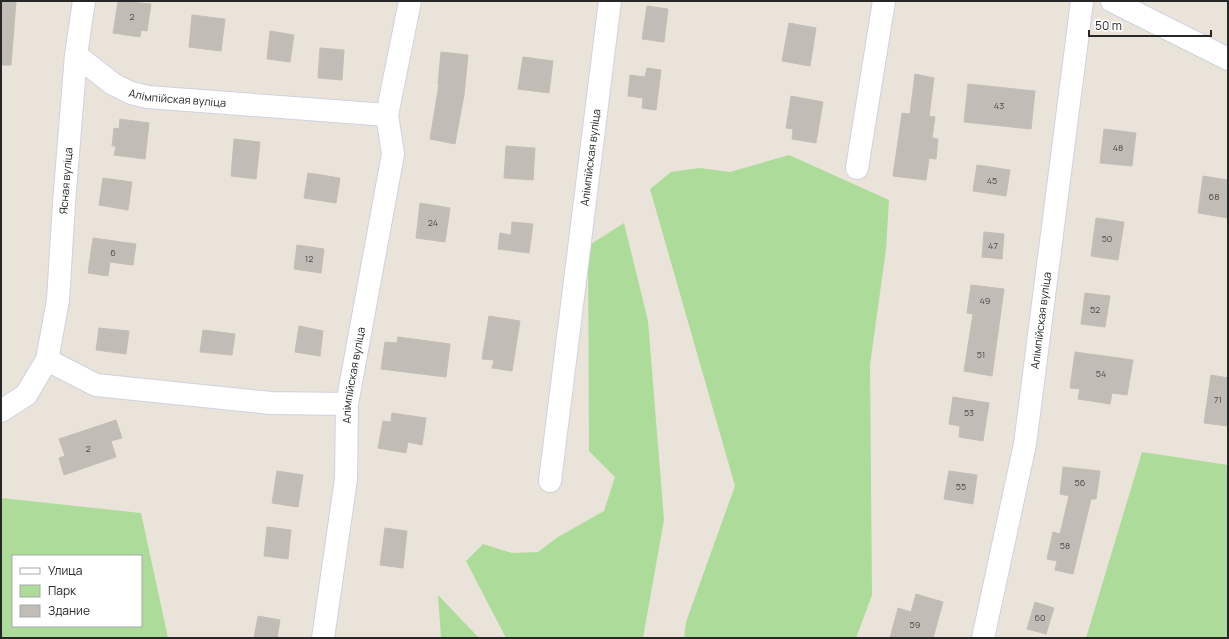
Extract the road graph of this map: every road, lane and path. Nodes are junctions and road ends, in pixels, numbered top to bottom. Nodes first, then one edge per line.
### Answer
1 (84, 1) edge
2 (410, 1) edge
3 (610, 1) edge
4 (884, 1) edge
5 (1082, 1) edge
6 (1112, 1) edge
7 (76, 55) junction
8 (1228, 59) edge
9 (387, 115) junction
10 (857, 168) dead end
11 (47, 360) junction
12 (347, 404) junction
13 (1, 411) edge
14 (550, 481) dead end
15 (323, 638) edge
16 (983, 638) edge

1 - 7 street, Ясная вуліца
2 - 9 street, Алімпійская вуліца
3 - 14 street, Алімпійская вуліца
4 - 10 street
5 - 16 street, Алімпійская вуліца
6 - 8 street
7 - 9 street, Алімпійская вуліца
7 - 11 street, Ясная вуліца
9 - 12 street, Алімпійская вуліца
11 - 12 street
11 - 13 street
12 - 15 street, Алімпійская вуліца

